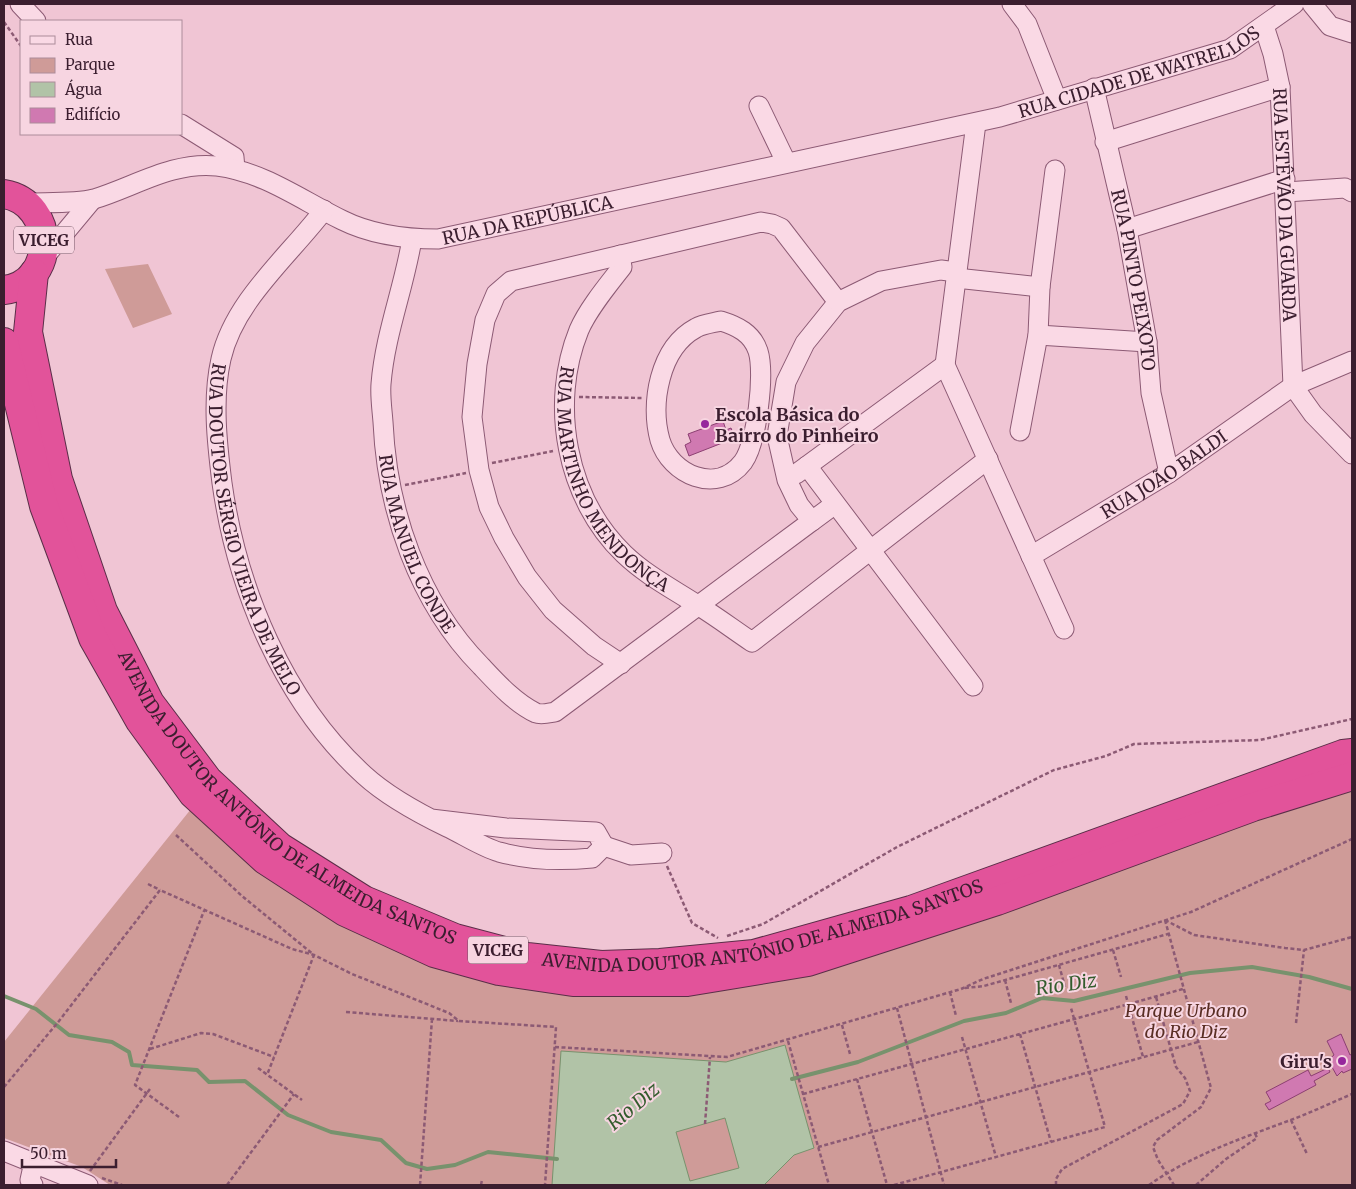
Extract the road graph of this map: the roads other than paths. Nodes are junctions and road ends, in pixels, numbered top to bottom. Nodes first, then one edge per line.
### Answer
1 (20, 4) edge
2 (1012, 4) edge
3 (1294, 4) edge
4 (1312, 4) edge
5 (35, 20) edge
6 (1264, 26) junction
7 (1352, 32) edge
8 (1280, 87) junction
9 (1094, 88) junction
10 (1057, 100) junction
11 (759, 106) dead end
12 (976, 123) junction
13 (182, 125) edge
14 (1105, 142) junction
15 (786, 162) junction
16 (235, 169) junction
17 (1055, 170) dead end
18 (1286, 185) junction
19 (1352, 192) edge
20 (11, 194) edge
21 (92, 200) junction
22 (324, 210) junction
23 (1127, 229) junction
24 (412, 239) junction
25 (620, 255) junction
26 (38, 267) junction
27 (956, 275) junction
28 (1040, 286) junction
29 (4, 290) edge
30 (838, 302) junction
31 (1038, 335) junction
32 (4, 342) edge
33 (1147, 342) junction
34 (1352, 361) edge
35 (945, 365) junction
36 (760, 380) junction
37 (786, 382) junction
38 (1293, 386) junction
39 (1020, 430) dead end
40 (777, 436) junction
41 (753, 437) junction
42 (1352, 454) edge
43 (988, 459) junction
44 (807, 466) junction
45 (1169, 473) junction
46 (787, 480) junction
47 (835, 504) junction
48 (812, 521) junction
49 (872, 551) junction
50 (1031, 556) junction
51 (698, 605) junction
52 (1064, 629) dead end
53 (620, 664) junction
54 (973, 686) dead end
55 (1352, 752) edge
56 (1352, 776) edge
57 (431, 820) junction
58 (604, 846) junction
59 (662, 853) road end
60 (4, 1151) edge
61 (34, 1162) junction
62 (33, 1185) edge
63 (88, 1185) edge

1 - 5 street
2 - 10 street
3 - 6 street, RUA CIDADE DE WATRELLOS
4 - 7 street
6 - 8 street, RUA ESTÊVÃO DA GUARDA
6 - 9 street, RUA CIDADE DE WATRELLOS
8 - 14 street
8 - 18 street, RUA ESTÊVÃO DA GUARDA
9 - 10 street, RUA CIDADE DE WATRELLOS
9 - 14 street, RUA PINTO PEIXOTO
10 - 12 street, RUA CIDADE DE WATRELLOS
11 - 15 street
12 - 15 street, RUA DA REPÚBLICA
12 - 27 street
13 - 16 street
14 - 23 street, RUA PINTO PEIXOTO
15 - 24 street, RUA DA REPÚBLICA
16 - 21 street, RUA DA REPÚBLICA
16 - 22 street, RUA DA REPÚBLICA
17 - 28 street
18 - 19 street
18 - 23 street
18 - 38 street, RUA ESTÊVÃO DA GUARDA
20 - 21 street
20 - 26 highway, AVENIDA DOUTOR ANTÓNIO DE ALMEIDA SANTOS / VICEG
21 - 26 street
22 - 24 street, RUA DA REPÚBLICA
22 - 57 street, RUA DOUTOR SÉRGIO VIEIRA DE MELO
23 - 33 street, RUA PINTO PEIXOTO
24 - 53 street, RUA MANUEL CONDE
25 - 30 street
25 - 51 street, RUA MARTINHO MENDONÇA
25 - 53 street
26 - 29 highway, VICEG
26 - 55 highway, AVENIDA DOUTOR ANTÓNIO DE ALMEIDA SANTOS / VICEG
27 - 28 street
27 - 30 street
27 - 35 street
28 - 31 street
30 - 37 street
31 - 33 street
31 - 39 street
32 - 56 highway, AVENIDA DOUTOR ANTÓNIO DE ALMEIDA SANTOS / VICEG
33 - 45 street, RUA PINTO PEIXOTO
34 - 38 street, RUA JOÃO BALDI
35 - 43 street
35 - 44 street
36 - 37 street
36 - 41 street
36 - 41 street
37 - 40 street
38 - 42 street
38 - 45 street, RUA JOÃO BALDI
40 - 41 street
40 - 46 street
43 - 49 street
43 - 50 street
44 - 46 street
44 - 47 street
45 - 50 street, RUA JOÃO BALDI
46 - 48 street
47 - 48 street, RUA MANUEL CONDE
47 - 49 street
48 - 51 street, RUA MANUEL CONDE
49 - 51 street, RUA MARTINHO MENDONÇA
49 - 54 street
50 - 52 street
51 - 53 street, RUA MANUEL CONDE
57 - 58 street
57 - 58 street, RUA DOUTOR SÉRGIO VIEIRA DE MELO
58 - 59 street
60 - 61 street
61 - 62 street
61 - 63 street

